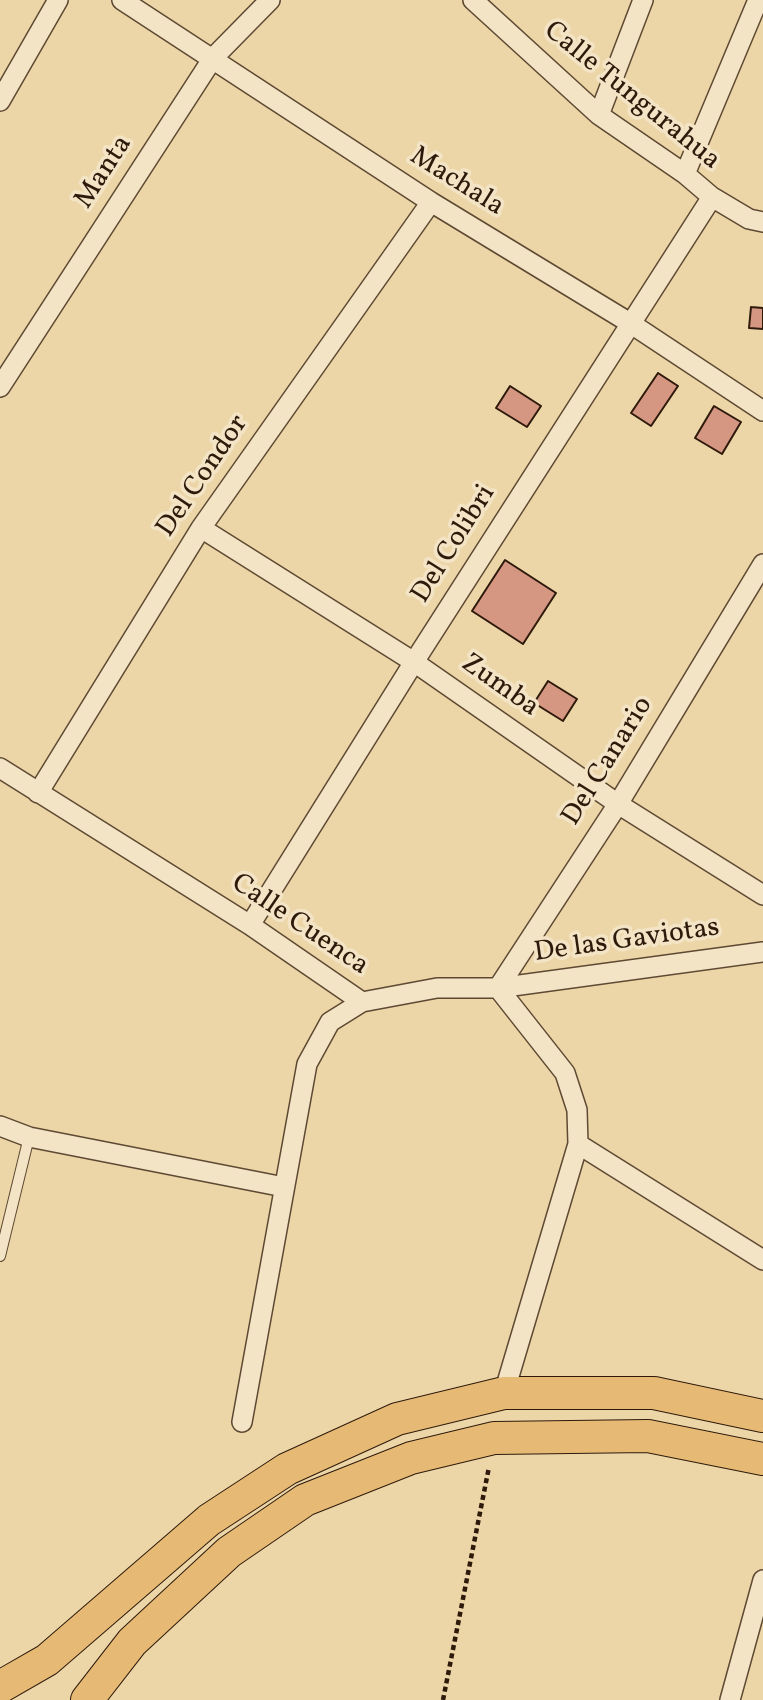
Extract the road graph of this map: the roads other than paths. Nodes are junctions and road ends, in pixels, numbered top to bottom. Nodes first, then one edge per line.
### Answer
1 (58, 0) edge
2 (121, 0) edge
3 (270, 0) edge
4 (473, 0) edge
5 (643, 0) edge
6 (758, 0) edge
7 (213, 58) junction
8 (0, 101) edge
9 (599, 115) junction
10 (685, 174) junction
11 (712, 197) junction
12 (431, 202) junction
13 (763, 222) edge
14 (630, 323) junction
15 (0, 387) edge
16 (763, 411) edge
17 (201, 528) junction
18 (763, 564) edge
19 (414, 662) junction
20 (0, 768) edge
21 (38, 793) junction
22 (618, 804) junction
23 (763, 895) edge
24 (250, 925) junction
25 (763, 951) edge
26 (498, 988) junction
27 (362, 1002) junction
28 (0, 1126) edge
29 (29, 1137) junction
30 (578, 1144) junction
31 (284, 1187) junction
32 (0, 1256) edge
33 (763, 1260) edge
34 (504, 1393) junction
35 (763, 1416) edge
36 (243, 1422) dead end
37 (763, 1459) edge
38 (763, 1580) edge
39 (0, 1687) edge
40 (88, 1700) edge
41 (730, 1700) edge

1 - 8 street
2 - 7 street, Machala
3 - 7 street, Manta
4 - 9 street, Calle Tungurahua
5 - 9 street
6 - 10 street
7 - 12 street, Machala
7 - 15 street, Manta
9 - 10 street, Calle Tungurahua
10 - 11 street, Calle Tungurahua
11 - 13 street, Calle Tungurahua
11 - 14 street, Del Colibri
12 - 14 street, Machala
12 - 17 street, Del Condor
14 - 16 street, Machala
14 - 19 street, Del Colibri
17 - 19 street, Zumba
17 - 21 street, Del Condor
18 - 22 street, Del Canario
19 - 22 street, Zumba
19 - 24 street, Del Colibri
20 - 21 street, Calle Cuenca
21 - 24 street, Calle Cuenca
22 - 23 street, Zumba
22 - 26 street, Del Canario
24 - 27 street, Calle Cuenca
25 - 26 street, De las Gaviotas
26 - 27 street, Calle Cuenca
26 - 30 street
27 - 31 street
28 - 29 street
29 - 31 street
29 - 32 lane
30 - 33 street
30 - 34 street
31 - 36 street
34 - 35 main road
34 - 39 main road
37 - 40 main road
38 - 41 street

